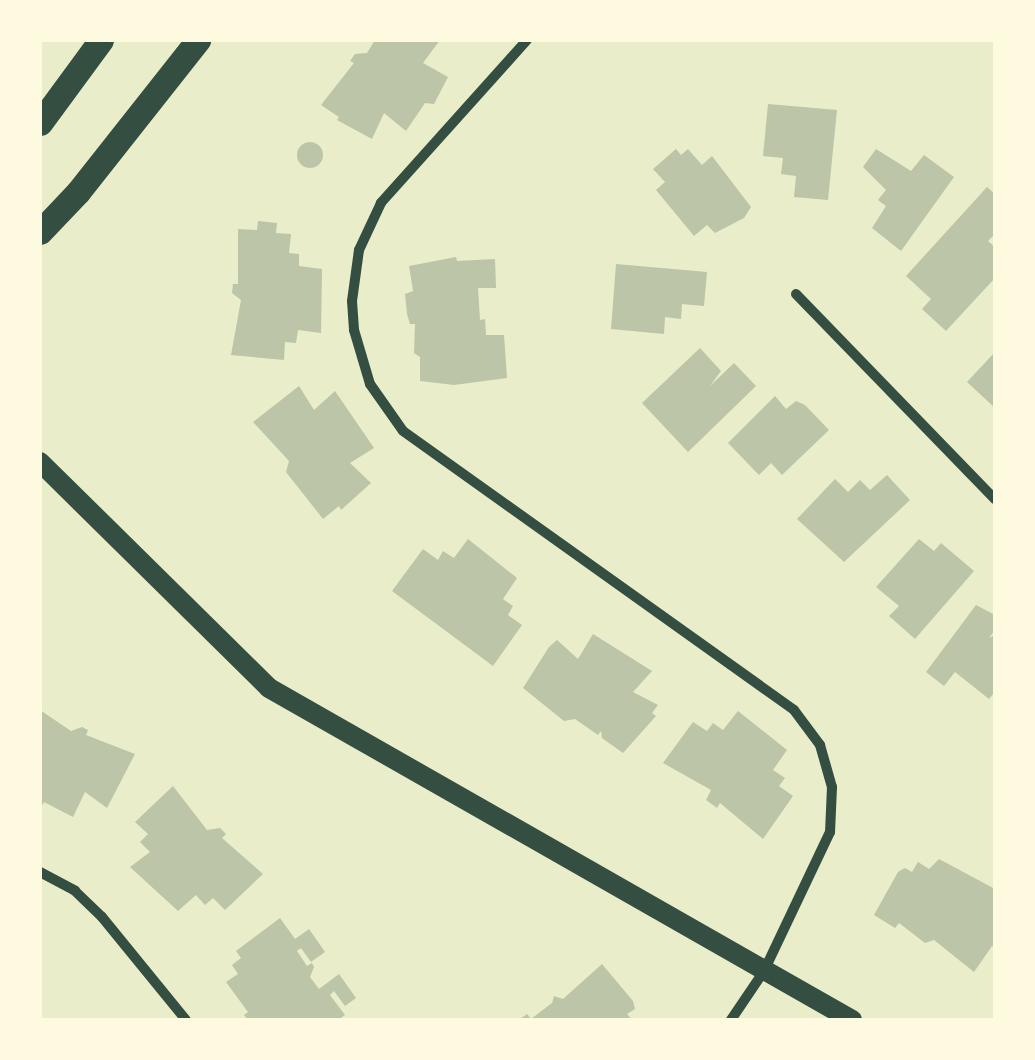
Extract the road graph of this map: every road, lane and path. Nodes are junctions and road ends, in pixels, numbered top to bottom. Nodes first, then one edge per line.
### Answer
1 (101, 40) edge
2 (198, 40) edge
3 (527, 40) edge
4 (40, 123) edge
5 (40, 232) edge
6 (796, 294) dead end
7 (40, 462) edge
8 (995, 498) edge
9 (40, 872) edge
10 (764, 971) junction
11 (186, 1020) edge
12 (731, 1020) edge
13 (852, 1020) edge

1 - 4 main road
2 - 5 main road
3 - 10 street
6 - 8 street
7 - 10 main road
9 - 11 street
10 - 12 street
10 - 13 main road

